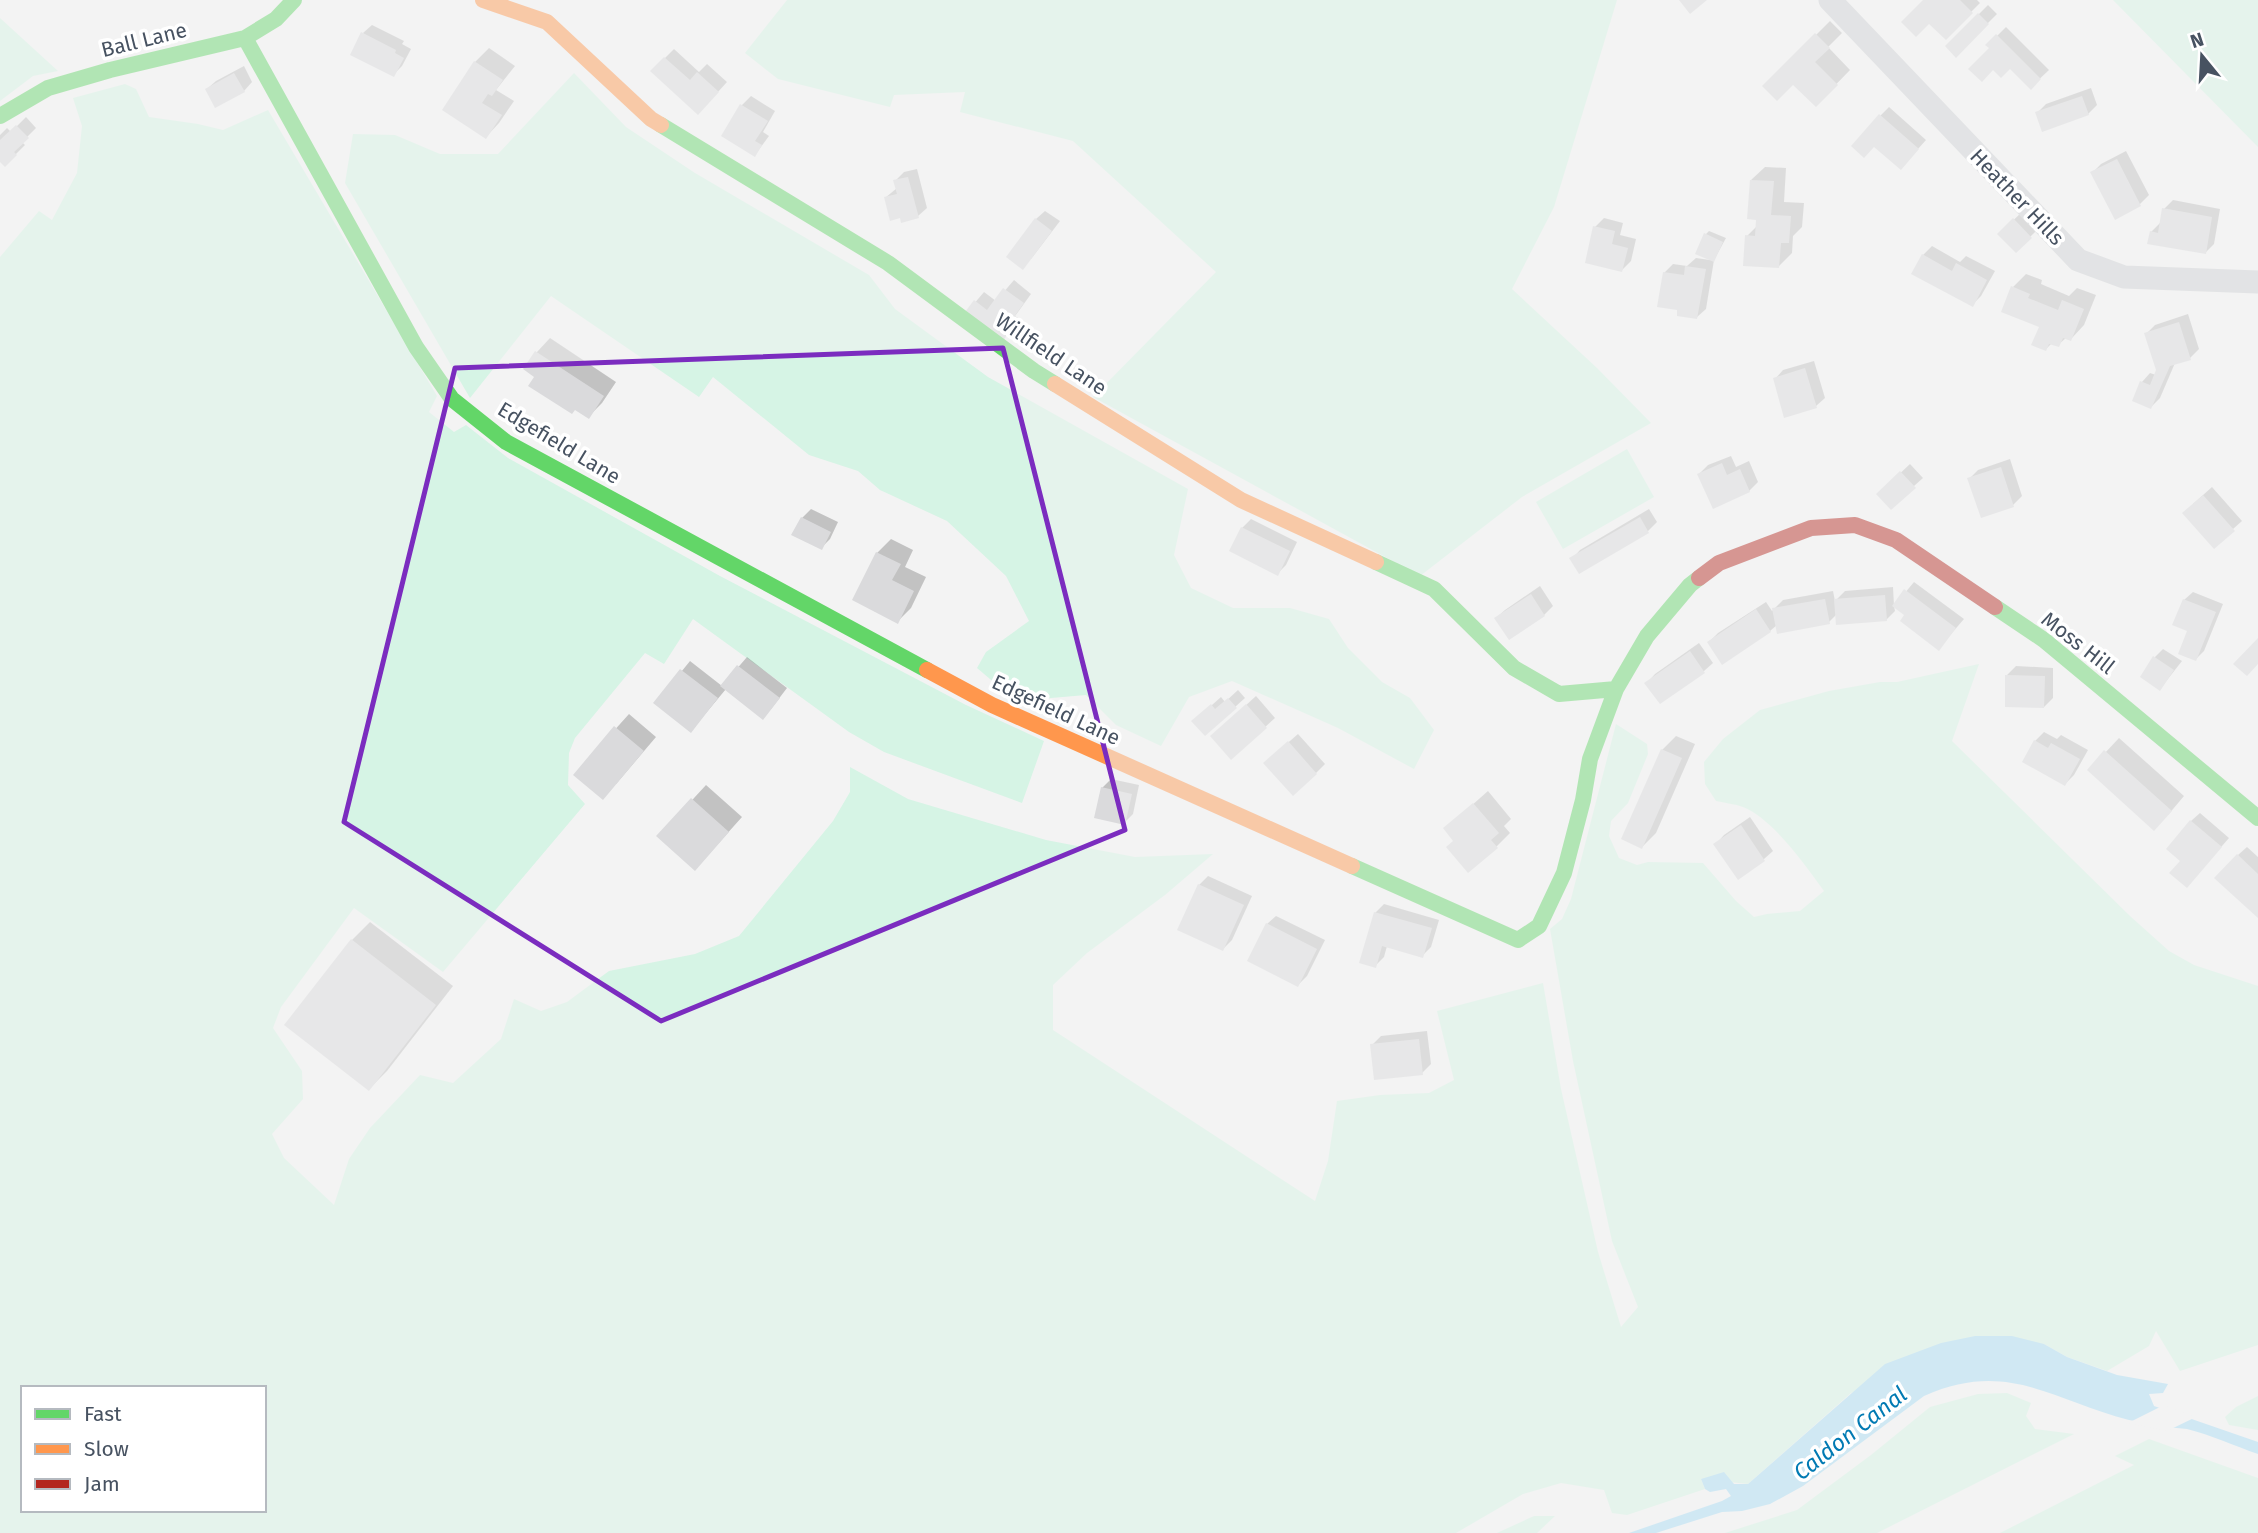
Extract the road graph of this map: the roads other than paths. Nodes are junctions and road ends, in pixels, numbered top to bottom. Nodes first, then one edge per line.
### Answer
1 (294, 0) edge
2 (483, 0) edge
3 (1830, 0) edge
4 (245, 38) junction
5 (0, 116) edge
6 (2258, 282) edge
7 (1855, 525) joint
8 (1616, 689) junction
9 (2258, 818) edge

1 - 4 street, Ball Lane
2 - 8 street, Willfield Lane
3 - 6 street, Heather Hills
4 - 5 street, Ball Lane
4 - 8 street, Edgefield Lane
7 - 8 street, Edgefield Lane
7 - 9 street, Moss Hill

